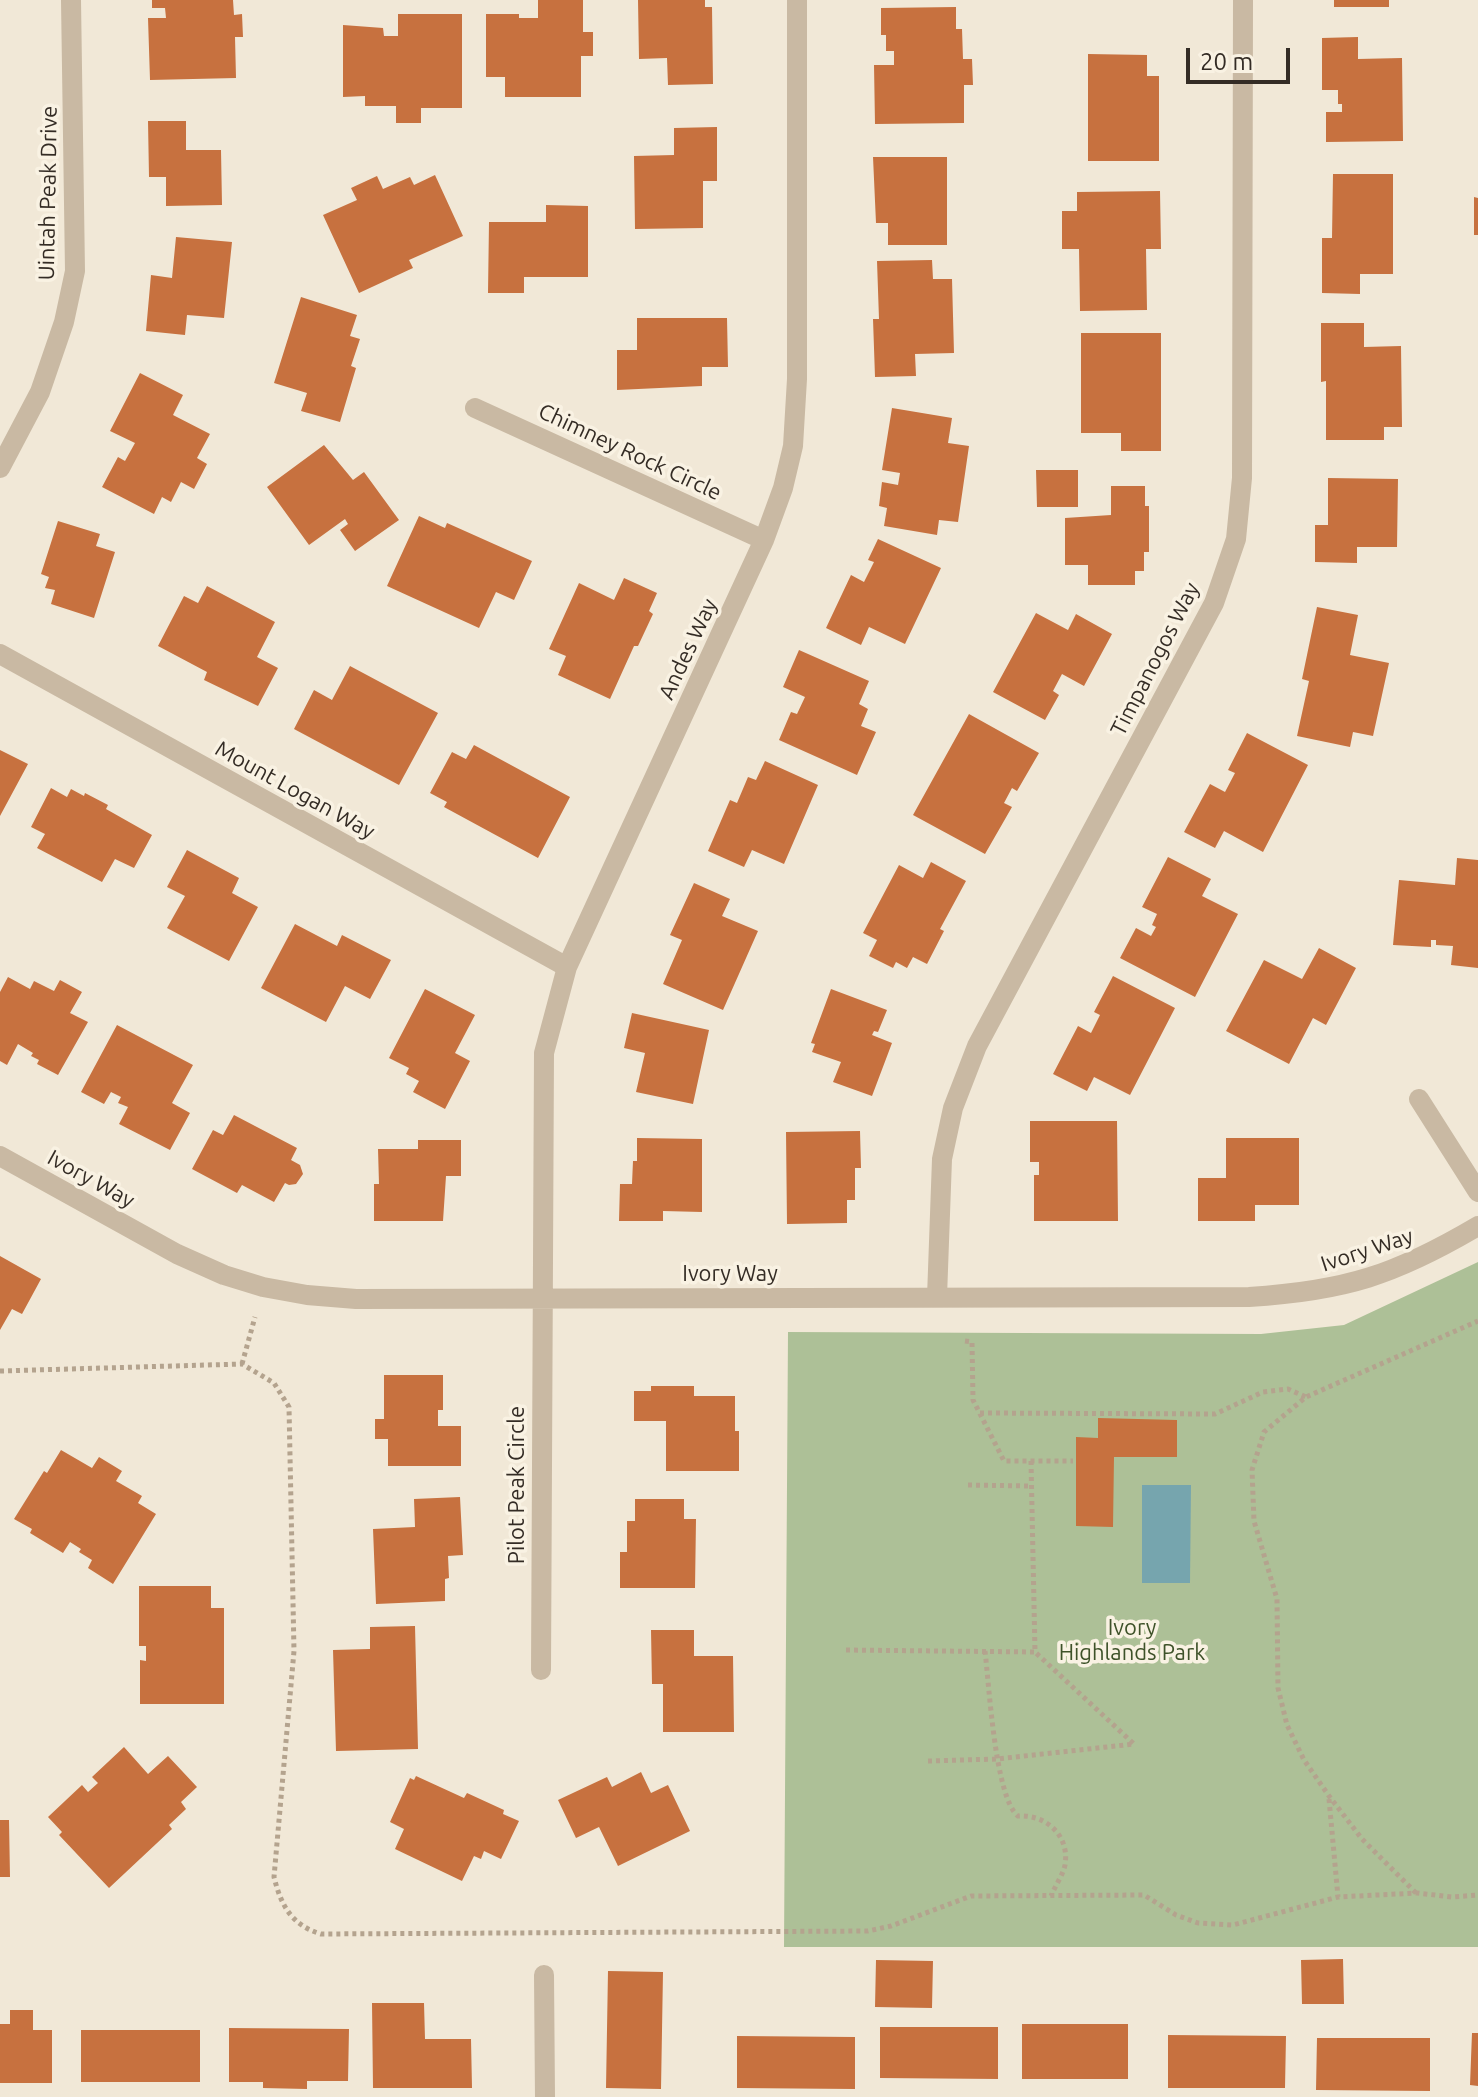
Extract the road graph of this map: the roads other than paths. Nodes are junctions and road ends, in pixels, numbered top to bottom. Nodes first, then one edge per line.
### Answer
1 (71, 0) edge
2 (797, 0) edge
3 (1243, 0) edge
4 (475, 408) dead end
5 (0, 468) edge
6 (764, 540) junction
7 (0, 654) edge
8 (567, 967) junction
9 (1419, 1099) dead end
10 (0, 1156) edge
11 (1478, 1192) edge
12 (1478, 1226) edge
13 (937, 1297) junction
14 (543, 1300) junction
15 (541, 1670) dead end
16 (544, 1975) dead end
17 (545, 2097) edge

1 - 5 street, Uintah Peak Drive
2 - 6 street, Andes Way
3 - 13 street, Timpanogos Way
4 - 6 street, Chimney Rock Circle
6 - 8 street, Andes Way
7 - 8 street, Mount Logan Way
8 - 14 street, Andes Way
9 - 11 street
10 - 14 street, Ivory Way
12 - 13 street, Ivory Way
13 - 14 street, Ivory Way
14 - 15 street, Pilot Peak Circle
16 - 17 street

